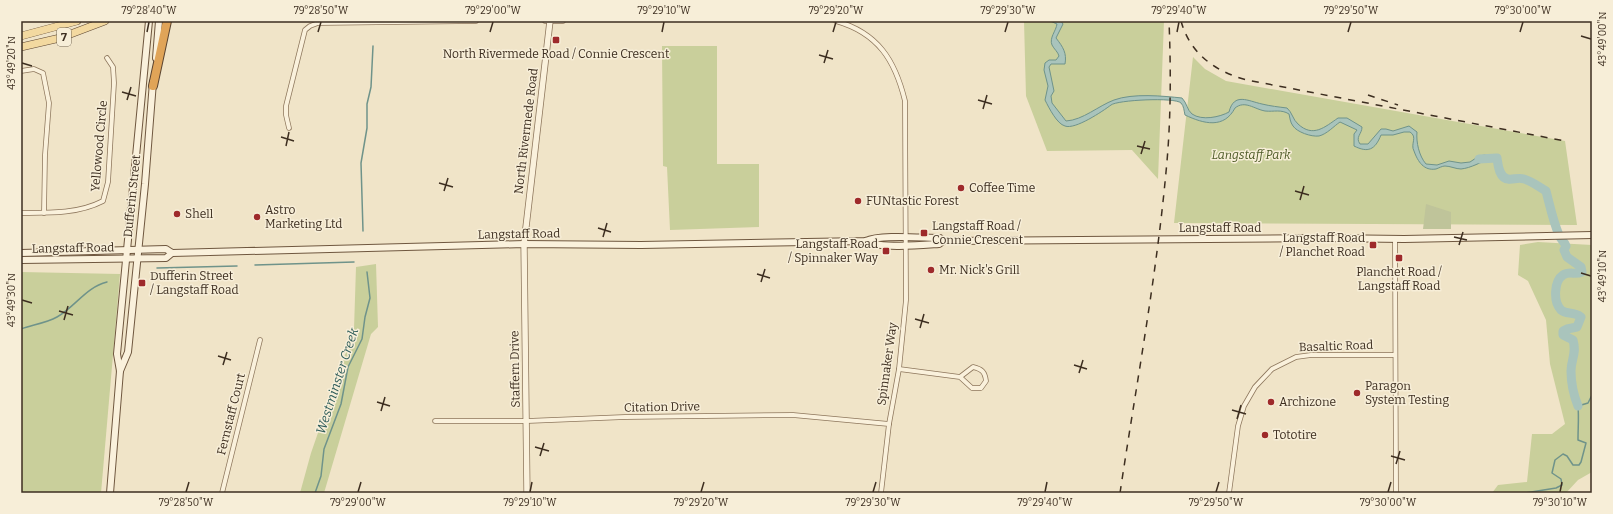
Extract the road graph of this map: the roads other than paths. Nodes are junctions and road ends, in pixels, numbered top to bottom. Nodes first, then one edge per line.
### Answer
1 (77, 21) edge
2 (105, 21) edge
3 (149, 21) edge
4 (159, 21) edge
5 (167, 21) edge
6 (476, 21) edge
7 (545, 21) edge
8 (550, 21) edge
9 (563, 21) edge
10 (836, 21) edge
11 (21, 36) edge
12 (21, 47) edge
13 (107, 58) dead end
14 (21, 71) edge
15 (153, 86) junction
16 (289, 128) dead end
17 (21, 213) edge
18 (44, 213) junction
19 (1592, 235) edge
20 (905, 238) junction
21 (1395, 239) junction
22 (866, 241) junction
23 (943, 241) junction
24 (524, 244) junction
25 (905, 246) junction
26 (138, 250) junction
27 (126, 251) junction
28 (21, 253) edge
29 (172, 253) junction
30 (126, 258) junction
31 (137, 259) junction
32 (21, 260) edge
33 (260, 340) dead end
34 (1395, 355) junction
35 (899, 369) junction
36 (120, 371) junction
37 (960, 377) junction
38 (527, 421) junction
39 (435, 422) dead end
40 (889, 424) junction
41 (110, 493) edge
42 (222, 493) edge
43 (527, 493) edge
44 (881, 493) edge
45 (1229, 493) edge
46 (1396, 493) edge

1 - 11 main road, 7
2 - 12 main road, 7
3 - 27 main road, Dufferin Street
4 - 15 main road, Dufferin Street
5 - 15 highway
6 - 16 street
7 - 8 street
8 - 9 street
8 - 24 street, North Rivermede Road
10 - 20 street, Spinnaker Way
13 - 18 street, Yellowood Circle
14 - 18 street
15 - 26 main road, Dufferin Street
17 - 18 street, Yellowood Circle
19 - 21 main road, Langstaff Road
20 - 22 main road, Langstaff Road
20 - 23 main road, Langstaff Road
20 - 25 street, Spinnaker Way
21 - 23 main road, Langstaff Road
21 - 34 street
22 - 24 main road, Langstaff Road
22 - 25 main road, Langstaff Road
23 - 25 main road, Langstaff Road
24 - 29 main road, Langstaff Road
24 - 38 street, Staffern Drive
25 - 35 street, Spinnaker Way
26 - 27 main road, Langstaff Road
26 - 29 main road, Langstaff Road
26 - 31 main road, Dufferin Street
27 - 28 main road, Langstaff Road
27 - 30 main road, Dufferin Street
29 - 31 main road, Langstaff Road
30 - 31 main road, Langstaff Road
30 - 32 main road, Langstaff Road
30 - 36 main road, Dufferin Street
31 - 36 main road, Dufferin Street
33 - 42 street, Fernstaff Court
34 - 45 street, Basaltic Road
34 - 46 street
35 - 37 street
35 - 40 street, Spinnaker Way
36 - 41 main road, Dufferin Street
37 - 37 street
38 - 39 street, Citation Drive
38 - 40 street, Citation Drive
38 - 43 street, Staffern Drive
40 - 44 street, Spinnaker Way

